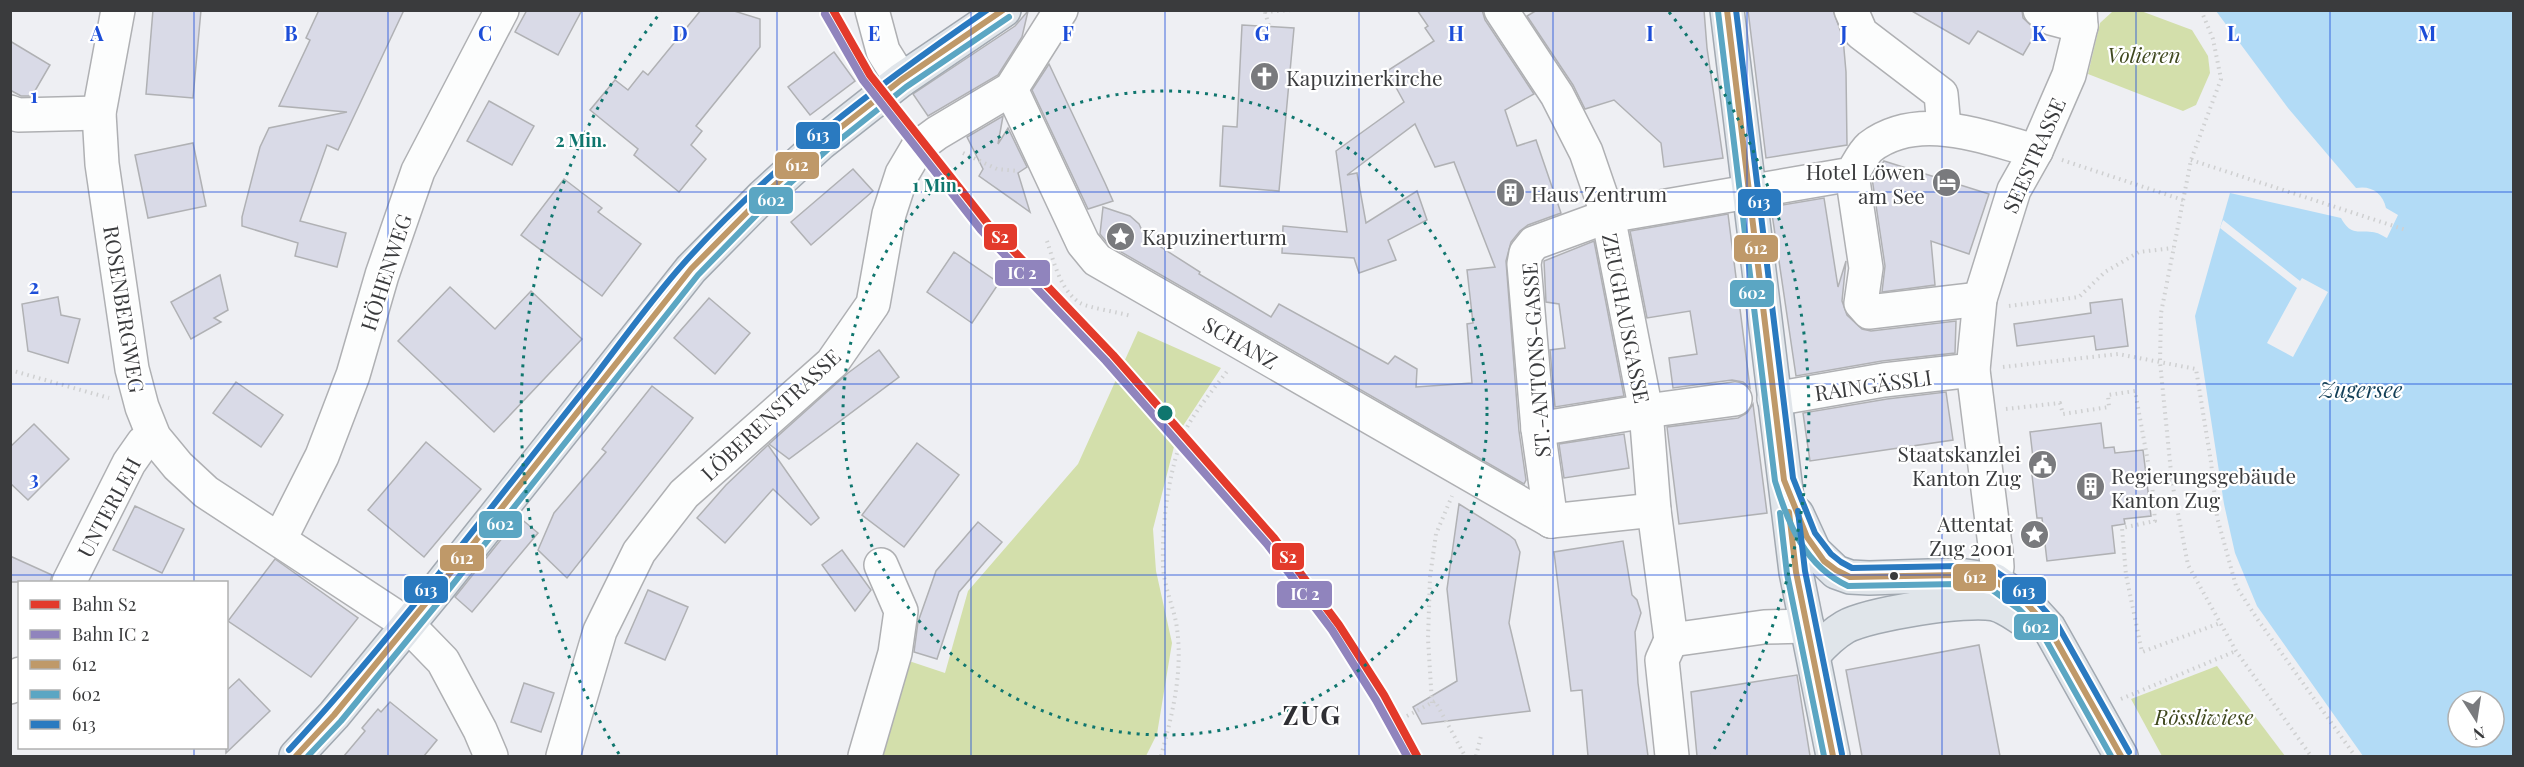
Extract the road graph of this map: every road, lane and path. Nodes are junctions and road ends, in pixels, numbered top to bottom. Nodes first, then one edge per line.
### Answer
1 (118, 10) edge
2 (502, 10) edge
3 (872, 10) edge
4 (1004, 10) edge
5 (1061, 10) edge
6 (1290, 10) edge
7 (1727, 10) edge
8 (1851, 10) edge
9 (2040, 10) edge
10 (2200, 10) edge
11 (1265, 11) edge
12 (1508, 12) edge
13 (2081, 18) edge
14 (1269, 26) dead end
15 (901, 80) junction
16 (1011, 89) junction
17 (10, 112) edge
18 (99, 113) junction
19 (1944, 128) junction
20 (937, 133) junction
21 (2036, 151) junction
22 (2191, 160) junction
23 (1024, 171) dead end
24 (1852, 174) junction
25 (1750, 192) junction
26 (2183, 200) junction
27 (1608, 216) junction
28 (2406, 230) dead end
29 (2173, 248) junction
30 (1979, 304) junction
31 (2160, 362) junction
32 (1233, 363) dead end
33 (10, 370) edge
34 (1973, 370) junction
35 (1227, 372) junction
36 (1231, 376) dead end
37 (1735, 399) dead end
38 (1774, 399) junction
39 (142, 407) junction
40 (1646, 411) junction
41 (1977, 412) junction
42 (1538, 429) junction
43 (154, 437) junction
44 (1785, 480) junction
45 (2172, 482) junction
46 (2152, 484) junction
47 (1459, 500) dead end
48 (1654, 510) junction
49 (1551, 521) junction
50 (280, 539) junction
51 (881, 565) dead end
52 (1994, 580) junction
53 (70, 581) edge
54 (2220, 623) junction
55 (407, 624) junction
56 (1671, 640) junction
57 (1810, 640) junction
58 (2236, 651) junction
59 (2070, 669) junction
60 (2118, 700) dead end
61 (1432, 703) junction
62 (1407, 716) dead end
63 (1481, 736) dead end
64 (296, 756) edge
65 (491, 756) edge
66 (563, 756) edge
67 (866, 756) edge
68 (1161, 756) edge
69 (1465, 756) edge
70 (1476, 756) edge
71 (1672, 756) edge
72 (1833, 756) edge
73 (2121, 756) edge
74 (2311, 756) edge
75 (2355, 756) edge

1 - 18 street, ROSENBERGWEG
2 - 50 street, HÖHENWEG
3 - 15 street
4 - 15 main road
5 - 16 street, LÖBERENSTRASSE
6 - 11 path
7 - 25 main road
8 - 19 street
9 - 13 street
10 - 22 path
11 - 14 path
12 - 27 street, ZEUGHAUSGASSE
13 - 21 street, SEESTRASSE
15 - 55 main road
16 - 20 street, LÖBERENSTRASSE
16 - 49 street, SCHANZ
17 - 18 street
18 - 39 street, ROSENBERGWEG
19 - 21 street
19 - 24 street
20 - 23 path
20 - 66 street, LÖBERENSTRASSE
21 - 26 path
21 - 30 street, SEESTRASSE
22 - 26 path
22 - 28 path
24 - 25 street, ST.-ANTONS-GASSE
24 - 30 street
25 - 27 street, ST.-ANTONS-GASSE
25 - 38 main road
26 - 29 path
27 - 40 street, ZEUGHAUSGASSE
27 - 42 street, ST.-ANTONS-GASSE
29 - 30 path
29 - 31 path
30 - 34 street, SEESTRASSE
31 - 34 path
31 - 45 path
31 - 75 path
32 - 35 path
33 - 39 path
34 - 38 street, RAINGÄSSLI
34 - 41 street, SEESTRASSE
35 - 36 path
35 - 68 path
37 - 40 street
38 - 44 main road
39 - 43 street, ROSENBERGWEG
40 - 42 street
40 - 48 street, ZEUGHAUSGASSE
41 - 46 path
41 - 52 street, SEESTRASSE
42 - 49 street, ST.-ANTONS-GASSE
43 - 50 street, ROSENBERGWEG
43 - 53 street, UNTERLEH
44 - 52 main road
44 - 57 main road
45 - 46 path
45 - 54 path
46 - 54 path
47 - 61 path
48 - 49 street
48 - 56 street, ZEUGHAUSGASSE
50 - 55 street, ROSENBERGWEG
51 - 67 street
52 - 59 main road
54 - 58 path
55 - 64 main road
55 - 65 street
56 - 57 street
56 - 71 street
57 - 59 main road
57 - 72 main road
58 - 60 path
58 - 74 path
59 - 73 main road
61 - 62 path
61 - 69 path
63 - 70 path

